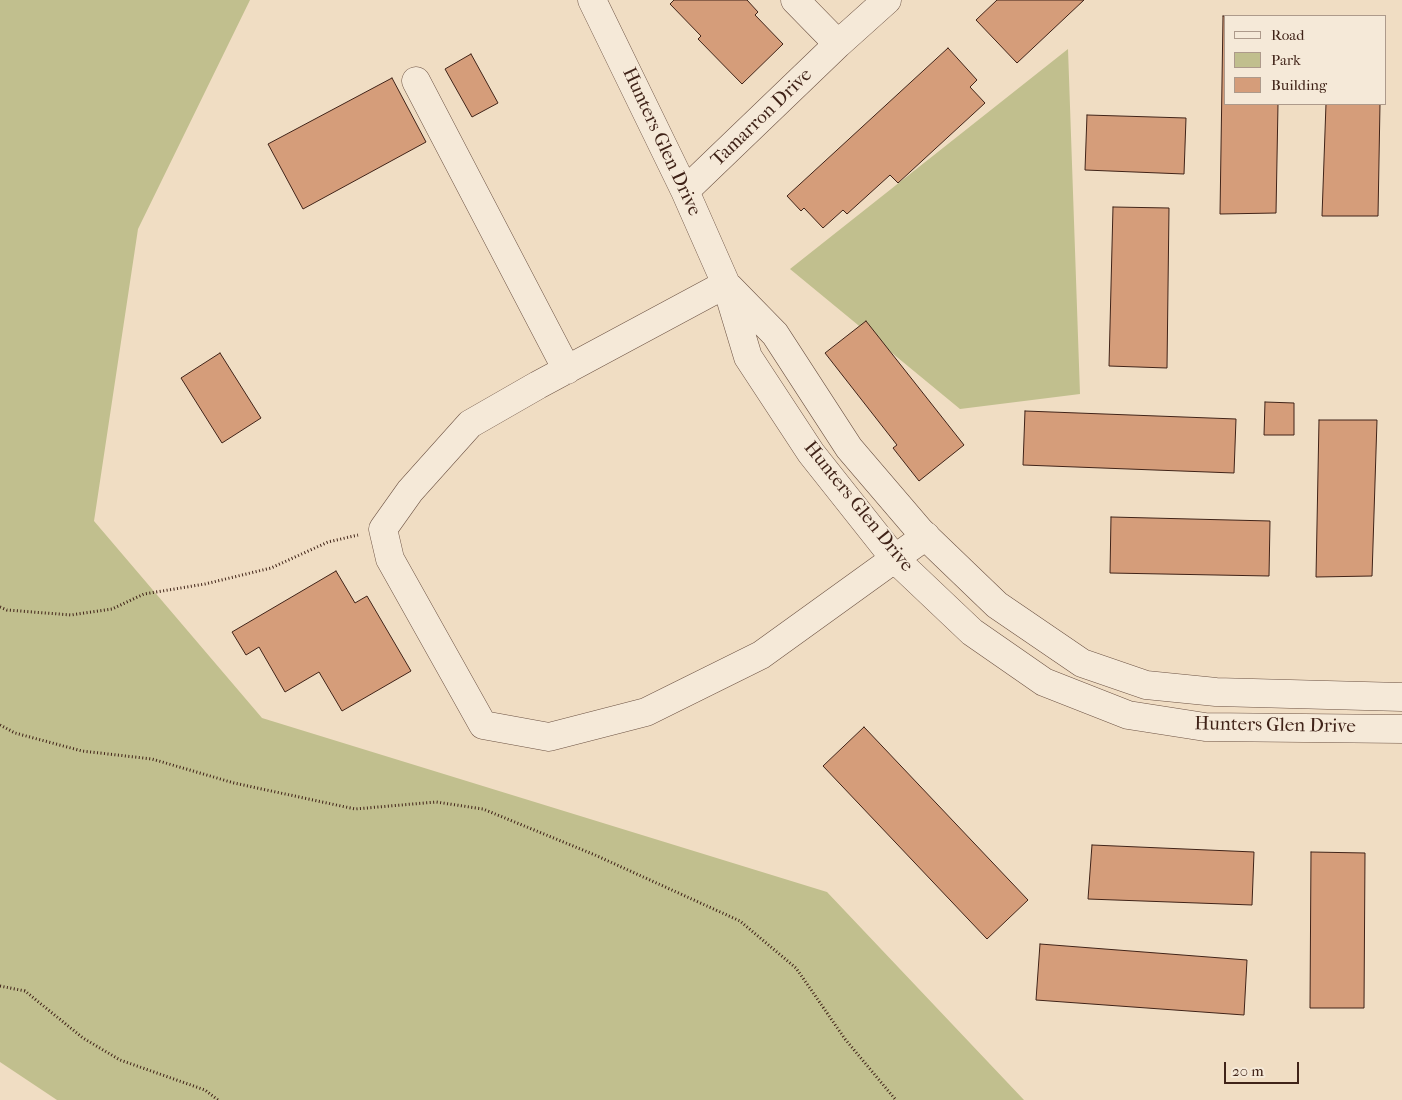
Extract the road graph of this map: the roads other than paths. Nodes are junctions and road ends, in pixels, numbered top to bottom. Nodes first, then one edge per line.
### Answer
1 (593, 0) edge
2 (795, 0) edge
3 (887, 0) edge
4 (838, 44) junction
5 (416, 81) dead end
6 (685, 191) junction
7 (726, 284) junction
8 (567, 370) junction
9 (926, 536) junction
10 (895, 559) junction
11 (997, 605) junction
12 (972, 632) junction
13 (1402, 697) edge
14 (1402, 729) edge

1 - 6 street, Hunters Glen Drive
2 - 4 street
3 - 4 street, Tamarron Drive
4 - 6 street, Tamarron Drive
5 - 8 street
6 - 7 street, Hunters Glen Drive
7 - 8 street
7 - 9 street, Hunters Glen Drive
7 - 10 street, Hunters Glen Drive
8 - 10 street
9 - 10 street
9 - 11 street, Hunters Glen Drive
10 - 12 street, Hunters Glen Drive
11 - 12 street
11 - 13 street, Hunters Glen Drive
12 - 14 street, Hunters Glen Drive

